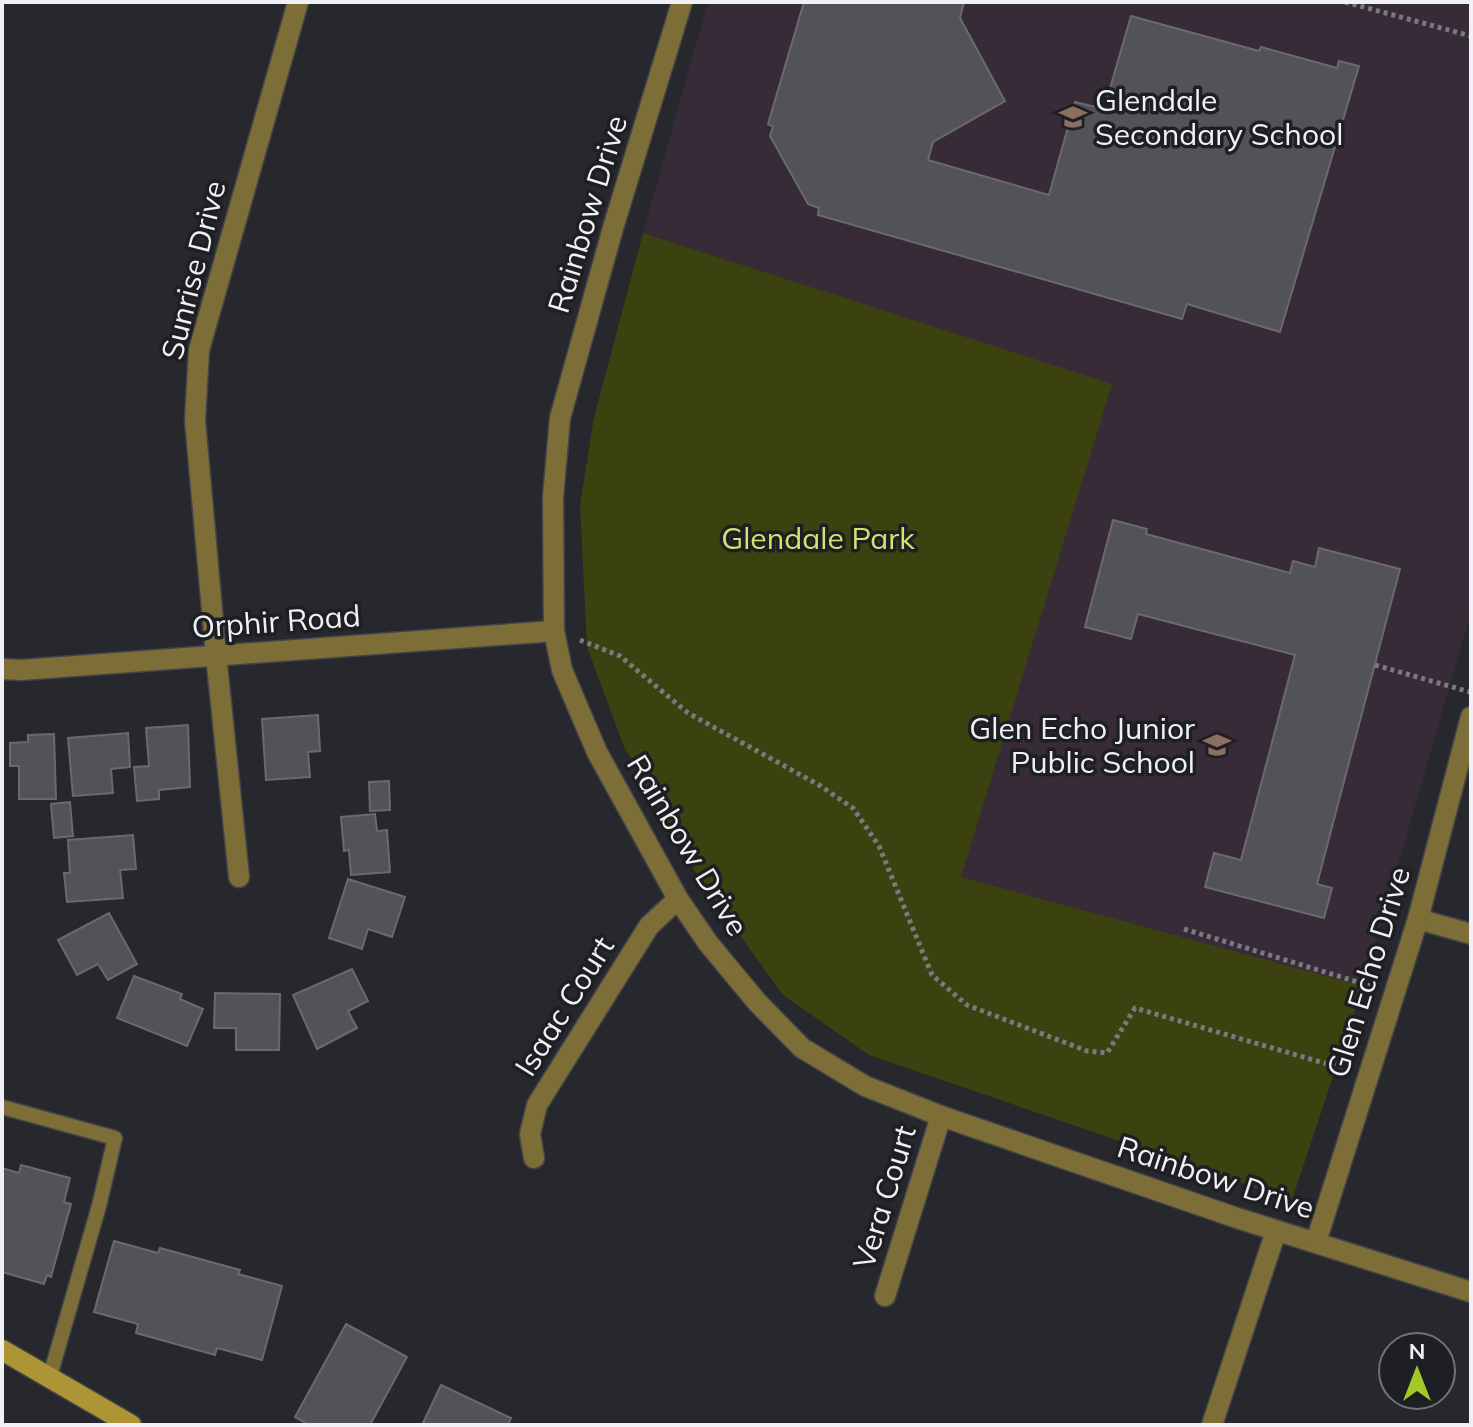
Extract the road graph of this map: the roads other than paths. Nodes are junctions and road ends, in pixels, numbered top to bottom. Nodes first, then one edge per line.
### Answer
1 (298, 2) edge
2 (682, 2) edge
3 (554, 631) junction
4 (216, 655) junction
5 (2, 669) edge
6 (1471, 717) edge
7 (239, 877) dead end
8 (678, 899) junction
9 (1418, 919) junction
10 (1471, 934) edge
11 (2, 1107) edge
12 (941, 1116) junction
13 (534, 1158) dead end
14 (1276, 1231) junction
15 (1316, 1242) junction
16 (1471, 1292) edge
17 (885, 1296) dead end
18 (2, 1350) edge
19 (50, 1376) junction
20 (131, 1425) edge
21 (1212, 1425) edge

1 - 4 street, Sunrise Drive
2 - 3 street, Rainbow Drive
3 - 4 street, Orphir Road
3 - 8 street, Rainbow Drive
4 - 5 street, Orphir Road
4 - 7 street, Sunrise Drive
6 - 9 street, Glen Echo Drive
8 - 12 street, Rainbow Drive
8 - 13 street, Isaac Court
9 - 10 street
9 - 15 street, Glen Echo Drive
11 - 19 lane
12 - 14 street, Rainbow Drive
12 - 17 street, Vera Court
14 - 15 street, Rainbow Drive
14 - 21 street
15 - 16 street, Rainbow Drive
18 - 19 main road
19 - 20 main road

